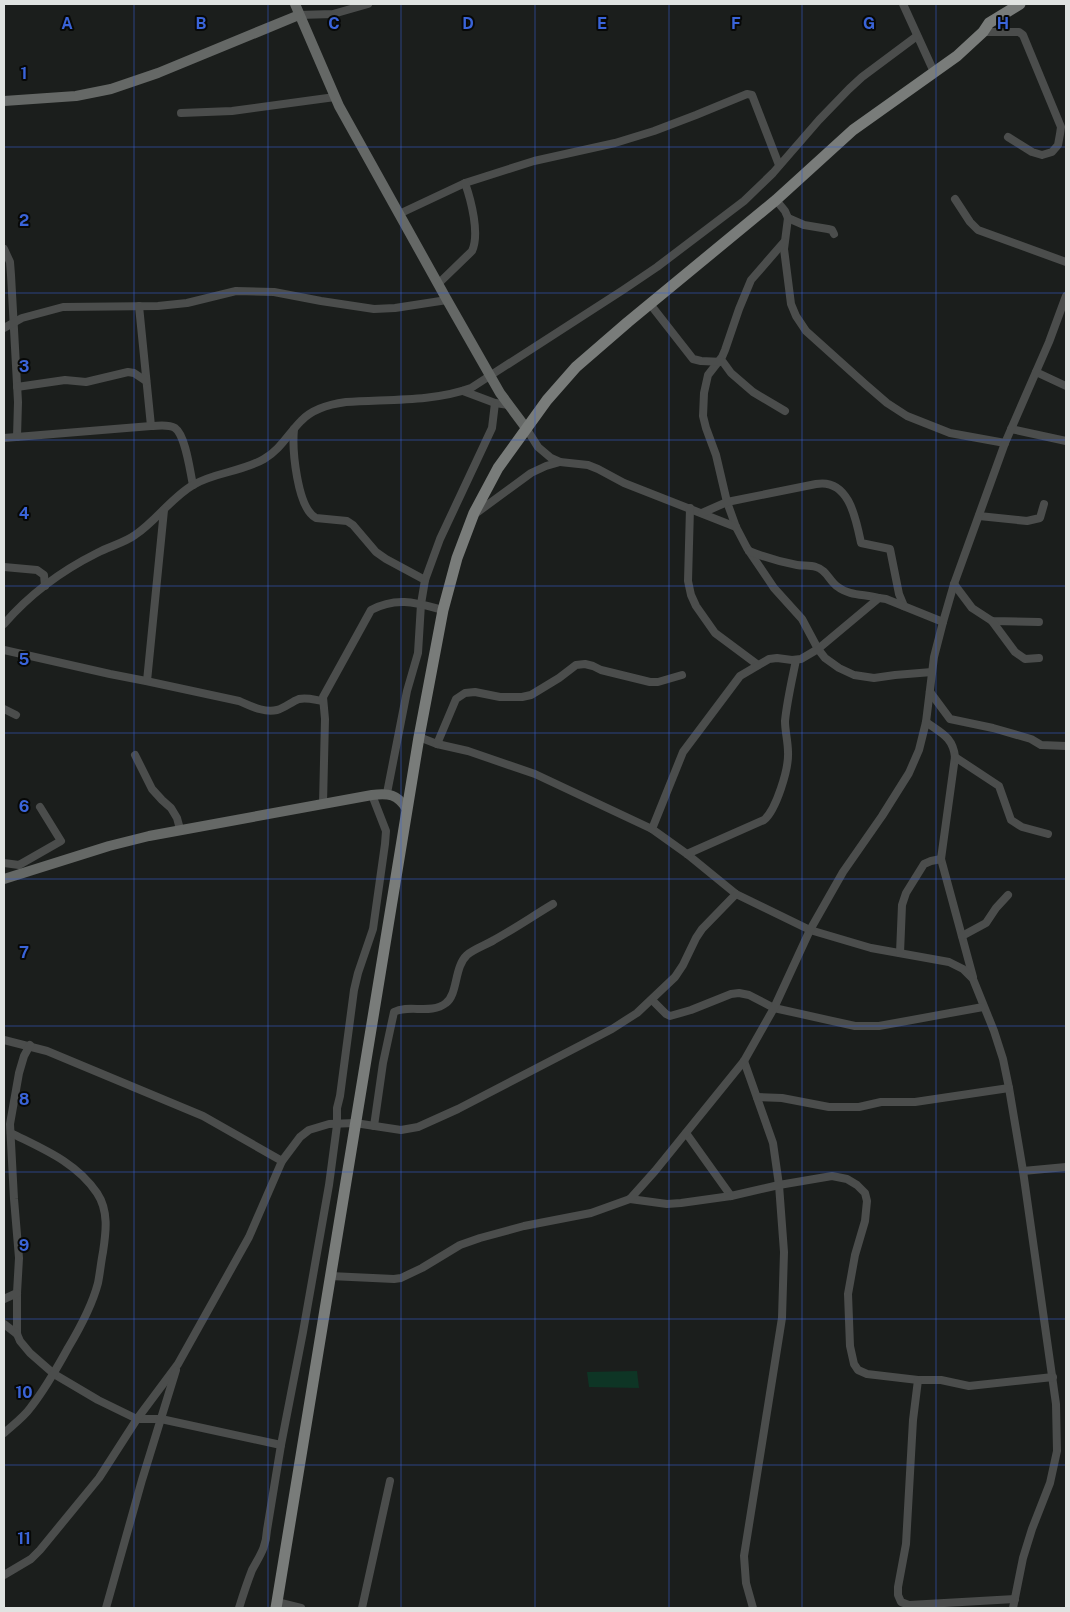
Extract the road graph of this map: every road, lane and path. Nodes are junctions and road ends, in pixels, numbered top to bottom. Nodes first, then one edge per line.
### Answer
1 (294, 4) edge
2 (368, 4) edge
3 (903, 4) edge
4 (1020, 4) edge
5 (299, 16) junction
6 (983, 32) junction
7 (917, 36) junction
8 (934, 72) junction
9 (335, 96) junction
10 (4, 101) edge
11 (181, 113) dead end
12 (1008, 137) dead end
13 (780, 165) junction
14 (465, 183) junction
15 (955, 199) dead end
16 (776, 200) junction
17 (399, 214) junction
18 (788, 218) junction
19 (834, 234) dead end
20 (784, 242) junction
21 (4, 249) edge
22 (1066, 262) edge
23 (438, 284) junction
24 (1066, 296) edge
25 (447, 300) junction
26 (650, 304) junction
27 (139, 306) junction
28 (14, 322) junction
29 (4, 328) edge
30 (719, 361) junction
31 (1036, 372) junction
32 (490, 375) junction
33 (146, 381) junction
34 (1066, 386) edge
35 (17, 387) junction
36 (463, 391) junction
37 (495, 403) junction
38 (509, 405) junction
39 (785, 411) dead end
40 (151, 426) junction
41 (526, 428) junction
42 (294, 429) junction
43 (1011, 429) junction
44 (17, 437) junction
45 (4, 438) edge
46 (1066, 441) edge
47 (1005, 443) junction
48 (560, 462) junction
49 (192, 485) junction
50 (727, 502) junction
51 (1044, 504) dead end
52 (690, 508) junction
53 (164, 510) junction
54 (702, 513) junction
55 (472, 516) junction
56 (979, 516) junction
57 (736, 527) junction
58 (749, 551) junction
59 (4, 567) edge
60 (425, 580) junction
61 (954, 584) junction
62 (45, 586) junction
63 (879, 598) junction
64 (421, 604) junction
65 (904, 606) junction
66 (443, 610) junction
67 (992, 621) junction
68 (943, 622) junction
69 (1039, 622) dead end
70 (4, 624) edge
71 (818, 648) junction
72 (4, 650) edge
73 (1039, 658) dead end
74 (796, 660) junction
75 (758, 665) junction
76 (932, 672) junction
77 (682, 675) dead end
78 (147, 681) junction
79 (930, 692) junction
80 (323, 701) junction
81 (4, 709) edge
82 (16, 715) dead end
83 (926, 722) junction
84 (420, 737) junction
85 (437, 744) junction
86 (1066, 746) edge
87 (136, 755) dead end
88 (955, 757) junction
89 (387, 793) junction
90 (372, 795) junction
91 (322, 804) junction
92 (40, 807) dead end
93 (407, 809) junction
94 (180, 829) junction
95 (652, 829) junction
96 (1048, 834) dead end
97 (687, 854) junction
98 (941, 859) junction
99 (4, 863) edge
100 (4, 879) edge
101 (736, 894) junction
102 (1008, 895) dead end
103 (553, 904) dead end
104 (810, 930) junction
105 (962, 936) junction
106 (900, 953) junction
107 (974, 979) junction
108 (652, 1000) junction
109 (983, 1007) junction
110 (774, 1008) junction
111 (4, 1040) edge
112 (30, 1045) junction
113 (744, 1060) junction
114 (1009, 1088) junction
115 (757, 1097) junction
116 (355, 1123) junction
117 (337, 1125) junction
118 (374, 1126) junction
119 (11, 1133) junction
120 (686, 1133) junction
121 (282, 1161) junction
122 (1066, 1167) edge
123 (1022, 1171) junction
124 (779, 1185) junction
125 (731, 1196) junction
126 (630, 1199) junction
127 (330, 1276) junction
128 (17, 1293) junction
129 (4, 1299) edge
130 (4, 1324) edge
131 (17, 1334) junction
132 (178, 1364) junction
133 (54, 1374) junction
134 (1053, 1377) junction
135 (918, 1380) junction
136 (136, 1419) junction
137 (161, 1419) junction
138 (4, 1433) edge
139 (281, 1444) junction
140 (390, 1481) dead end
141 (4, 1575) edge
142 (1015, 1599) junction
143 (276, 1605) edge
144 (106, 1608) edge
145 (239, 1608) edge
146 (301, 1608) edge
147 (362, 1608) edge
148 (753, 1608) edge
149 (1013, 1608) edge

1 - 5 street
2 - 5 street
3 - 7 street
4 - 6 main road
5 - 9 street
5 - 10 street
6 - 8 main road
6 - 12 street
7 - 8 street
7 - 13 street
8 - 16 main road
9 - 11 street
9 - 17 street
13 - 14 street
13 - 32 street
14 - 17 street
14 - 23 street
15 - 22 street
16 - 18 street
16 - 26 main road
17 - 23 street
18 - 19 street
18 - 20 street
20 - 30 street
20 - 47 street
21 - 28 street
23 - 25 street
24 - 31 street
25 - 27 street
25 - 32 street
26 - 30 street
26 - 41 main road
27 - 28 street
27 - 33 street
28 - 29 street
28 - 35 street
30 - 39 street
30 - 50 street
31 - 34 street
31 - 43 street
32 - 36 street
32 - 38 street
33 - 35 street
33 - 40 street
35 - 44 street
36 - 37 street
36 - 42 street
37 - 38 street
37 - 60 street
38 - 41 street
40 - 44 street
40 - 49 street
41 - 48 street
41 - 55 main road
42 - 49 street
42 - 60 street
43 - 46 street
43 - 47 street
44 - 45 street
47 - 56 street
48 - 52 street
48 - 55 street
49 - 53 street
50 - 54 street
50 - 57 street
50 - 65 street
51 - 56 street
52 - 54 street
52 - 75 street
53 - 62 street
53 - 78 street
54 - 57 street
55 - 66 main road
56 - 61 street
57 - 58 street
58 - 63 street
58 - 71 street
59 - 62 street
60 - 64 street
61 - 67 street
61 - 68 street
62 - 70 street
63 - 65 street
63 - 71 street
64 - 66 street
64 - 80 street
64 - 89 street
65 - 68 street
66 - 84 main road
67 - 69 street
67 - 73 street
68 - 76 street
71 - 74 street
71 - 76 street
72 - 78 street
74 - 75 street
74 - 97 street
75 - 95 street
76 - 79 street
77 - 85 street
78 - 80 street
79 - 83 street
79 - 86 street
80 - 91 street
81 - 82 street
83 - 88 street
83 - 104 street
84 - 85 street
84 - 93 main road
85 - 95 street
87 - 94 street
88 - 96 street
88 - 98 street
89 - 90 street
89 - 93 street
90 - 91 street
90 - 117 street
91 - 94 street
92 - 99 street
93 - 116 main road
94 - 100 street
95 - 97 street
97 - 101 street
98 - 105 street
98 - 106 street
101 - 104 street
101 - 108 street
102 - 105 street
103 - 118 street
104 - 106 street
104 - 110 street
105 - 107 street
106 - 107 street
107 - 109 street
108 - 110 street
108 - 118 street
109 - 110 street
109 - 114 street
110 - 113 street
111 - 112 street
112 - 119 street
112 - 121 street
113 - 115 street
113 - 120 street
114 - 115 street
114 - 123 street
115 - 124 street
116 - 117 street
116 - 118 street
116 - 127 main road
117 - 121 street
117 - 139 street
119 - 128 street
119 - 133 street
120 - 125 street
120 - 126 street
121 - 132 street
122 - 123 street
123 - 134 street
124 - 125 street
124 - 135 street
124 - 148 street
125 - 126 street
126 - 127 street
127 - 143 main road
128 - 129 street
128 - 131 street
130 - 131 street
131 - 133 street
132 - 136 street
132 - 137 street
133 - 136 street
133 - 138 street
134 - 135 street
134 - 142 street
135 - 142 street
136 - 137 street
136 - 141 street
137 - 139 street
137 - 144 street
139 - 145 street
140 - 147 street
142 - 149 street
143 - 146 street

